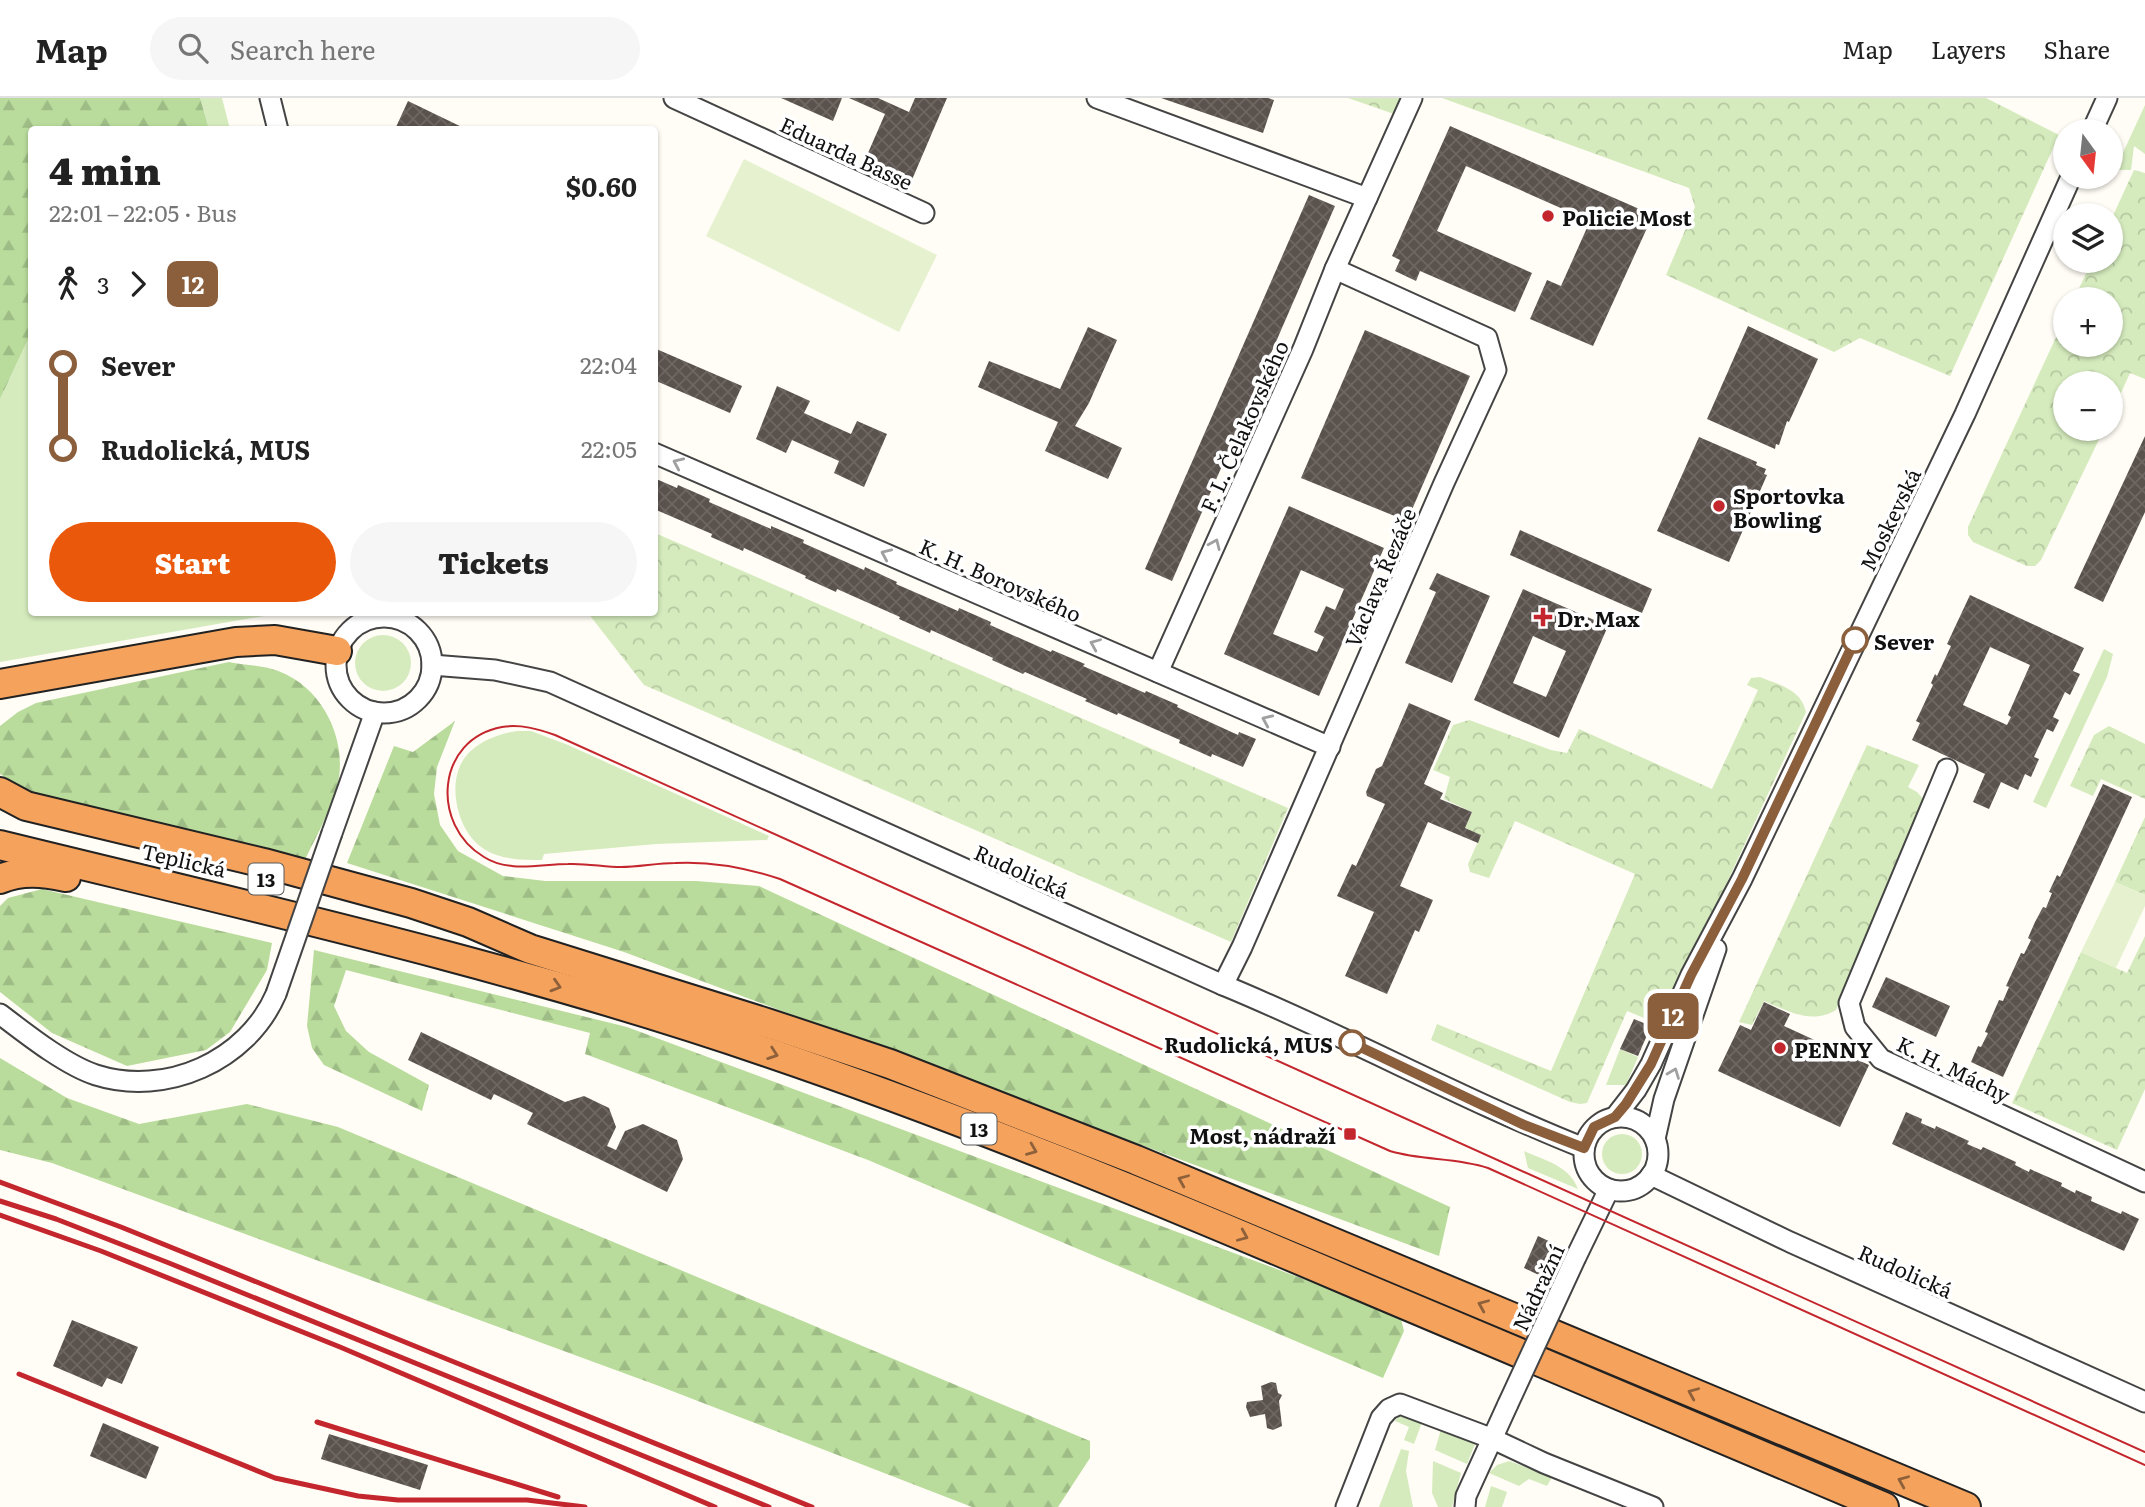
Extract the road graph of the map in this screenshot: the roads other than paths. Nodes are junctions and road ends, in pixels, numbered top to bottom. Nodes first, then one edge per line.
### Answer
1 (270, 98) edge
2 (674, 98) edge
3 (1097, 98) edge
4 (1412, 98) edge
5 (2107, 98) edge
6 (2097, 119) edge
7 (277, 126) edge
8 (2066, 189) edge
9 (1367, 198) junction
10 (924, 213) dead end
11 (1335, 270) junction
12 (658, 455) edge
13 (384, 616) edge
14 (393, 616) edge
15 (337, 651) junction
16 (432, 665) junction
17 (1158, 672) junction
18 (55, 676) junction
19 (0, 684) edge
20 (0, 700) edge
21 (375, 712) junction
22 (1330, 747) junction
23 (1947, 769) dead end
24 (0, 792) edge
25 (0, 816) edge
26 (0, 845) edge
27 (0, 879) edge
28 (1742, 879) junction
29 (530, 949) junction
30 (517, 974) junction
31 (1223, 985) junction
32 (0, 1014) edge
33 (1615, 1117) junction
34 (1655, 1139) junction
35 (1584, 1148) junction
36 (1651, 1175) junction
37 (2145, 1182) edge
38 (1609, 1189) junction
39 (2145, 1402) edge
40 (1493, 1439) junction
41 (1346, 1507) edge
42 (1465, 1507) edge
43 (1653, 1507) edge
44 (1884, 1507) edge
45 (1966, 1507) edge

1 - 7 street
2 - 10 street, Eduarda Basse
3 - 9 street
4 - 9 street, F. L. Čelakovského
5 - 6 street
8 - 28 street, Moskevská
9 - 11 street, F. L. Čelakovského
17 -> 11 street, F. L. Čelakovského
11 - 22 street, Václava Řezáče
17 -> 12 street, K. H. Borovského
13 - 15 street
14 - 16 street
15 - 18 highway
15 - 21 street
16 - 21 street
16 - 31 street, Rudolická
22 -> 17 street, K. H. Borovského
18 - 19 highway
18 - 20 highway
21 - 32 street, bridge
22 - 31 street, Václava Řezáče
23 - 37 street, K. H. Máchy
24 - 29 highway
25 - 29 highway, Teplická / 13
26 - 30 highway, 13
27 - 30 highway
28 - 33 street, Moskevská
34 -> 28 street, Moskevská
45 -> 29 highway, 13
30 -> 44 highway, 13
31 - 35 street, Rudolická
33 - 34 street
33 - 35 street
34 - 36 street
35 - 38 street
36 - 38 street
36 - 39 street, Rudolická
38 - 40 street, Nádražní, bridge
40 - 41 street
40 - 42 street, Nádražní
40 - 43 street

